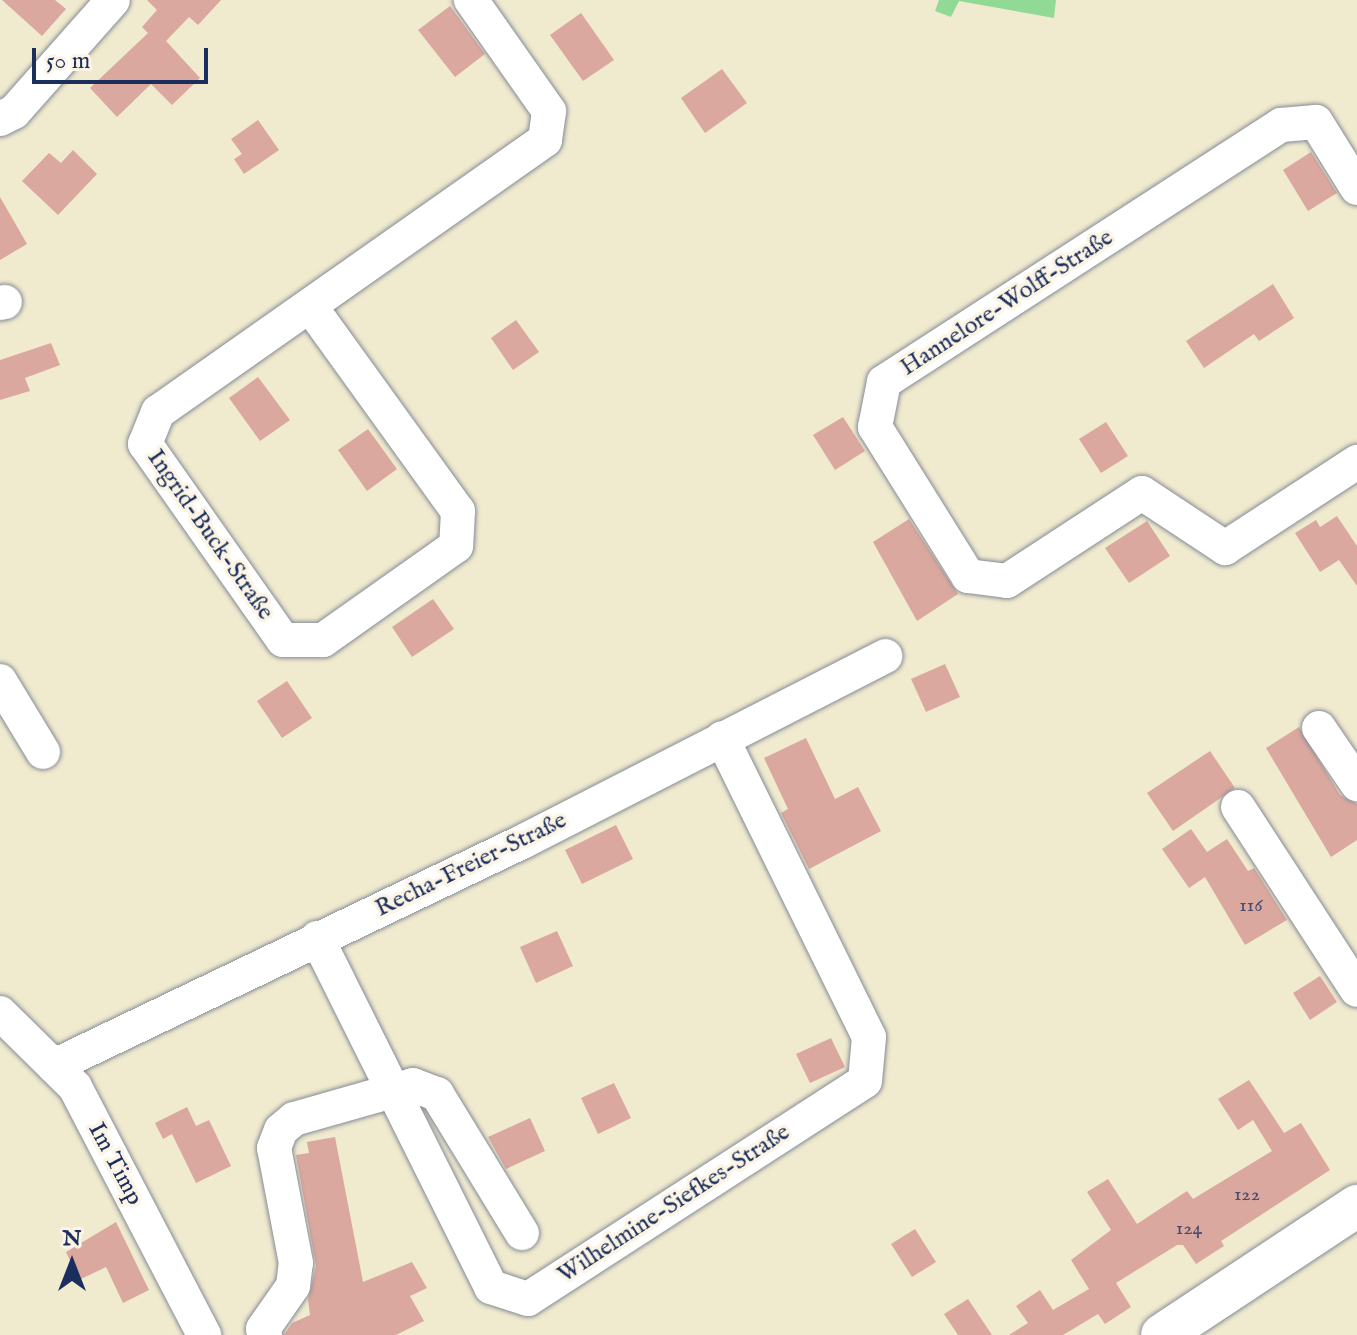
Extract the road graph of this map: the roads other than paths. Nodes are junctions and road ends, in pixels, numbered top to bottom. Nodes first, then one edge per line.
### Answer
1 (113, 0) edge
2 (471, 0) edge
3 (0, 119) edge
4 (1357, 188) edge
5 (310, 306) junction
6 (1357, 462) edge
7 (885, 656) dead end
8 (0, 681) edge
9 (1319, 728) dead end
10 (722, 738) junction
11 (43, 752) dead end
12 (1357, 784) edge
13 (1238, 807) dead end
14 (317, 938) junction
15 (1357, 990) edge
16 (0, 1013) edge
17 (54, 1066) junction
18 (393, 1091) junction
19 (1357, 1206) edge
20 (522, 1233) dead end
21 (204, 1335) edge
22 (265, 1335) edge
23 (1162, 1335) edge

1 - 3 street
2 - 5 street, Ingrid-Buck-Straße
4 - 6 street, Hannelore-Wolff-Straße
5 - 5 street, Ingrid-Buck-Straße
7 - 10 street, Recha-Freier-Straße
8 - 11 street
9 - 12 street
10 - 14 street, Recha-Freier-Straße
10 - 18 street, Wilhelmine-Siefkes-Straße
13 - 15 street
14 - 17 street, Recha-Freier-Straße
14 - 18 street, Wilhelmine-Siefkes-Straße
16 - 17 street, Im Timp
17 - 21 street, Im Timp
18 - 20 street
18 - 22 street
19 - 23 main road

